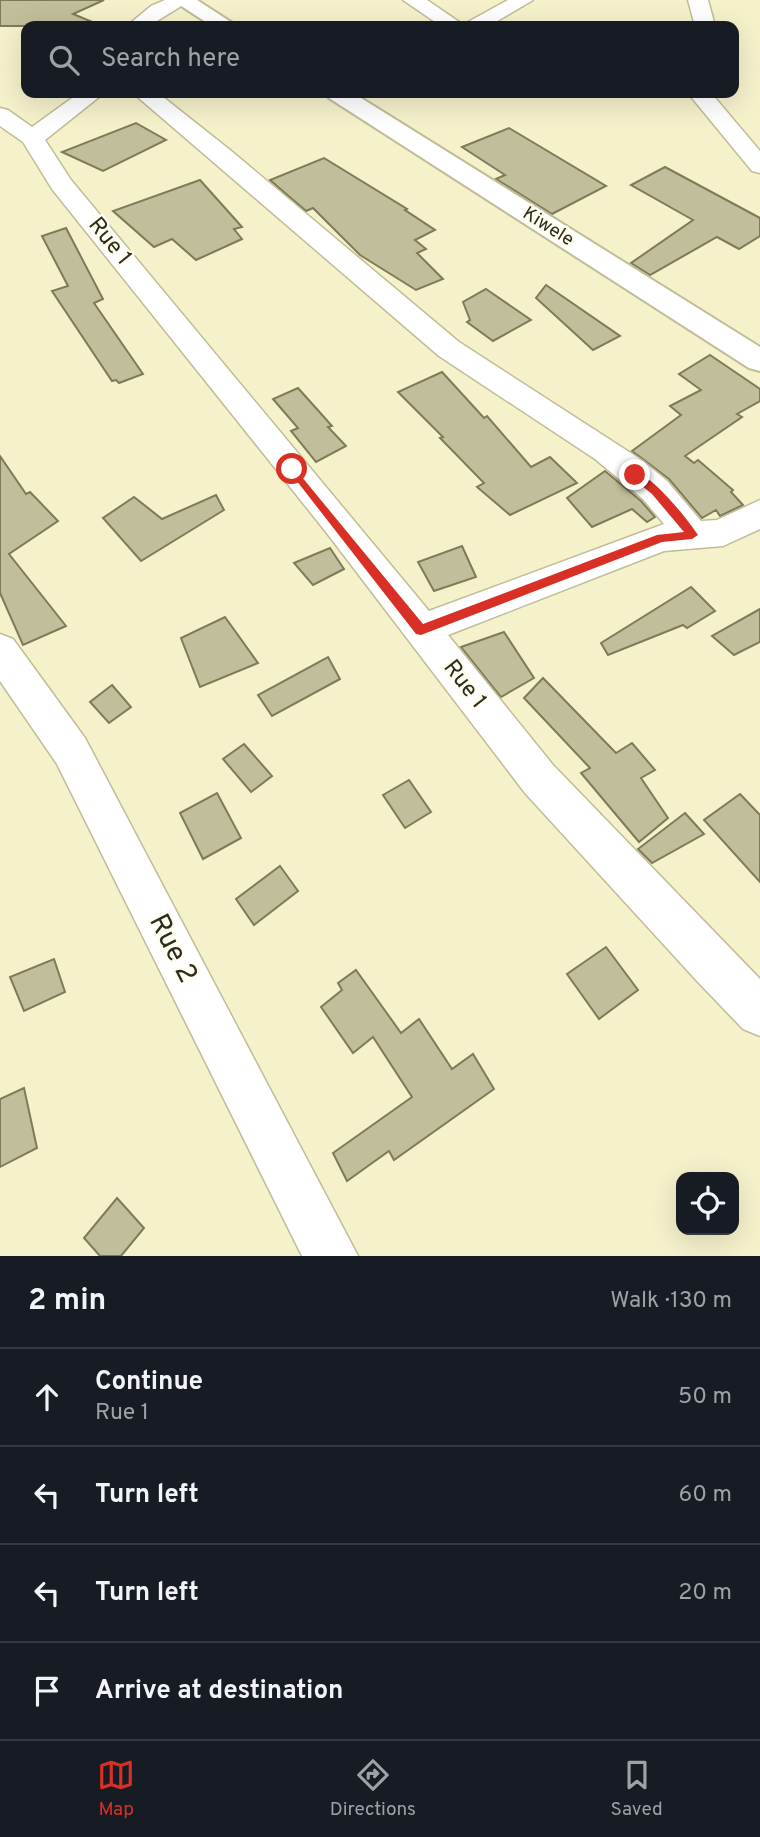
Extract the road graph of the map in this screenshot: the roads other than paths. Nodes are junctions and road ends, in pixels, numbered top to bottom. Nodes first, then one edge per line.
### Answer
1 (182, 0) edge
2 (413, 0) edge
3 (523, 0) edge
4 (698, 0) edge
5 (144, 21) edge
6 (218, 21) edge
7 (447, 21) edge
8 (484, 21) edge
9 (704, 21) edge
10 (86, 98) edge
11 (151, 98) edge
12 (345, 98) edge
13 (704, 98) edge
14 (0, 115) edge
15 (32, 138) junction
16 (751, 145) edge
17 (760, 166) edge
18 (760, 361) edge
19 (760, 513) edge
20 (692, 535) junction
21 (421, 630) junction
22 (0, 650) edge
23 (760, 1012) edge
24 (331, 1256) edge

1 - 5 street
1 - 6 street
2 - 7 street
3 - 8 street
4 - 9 street
10 - 15 street
11 - 20 street
12 - 18 street, Kiwele
13 - 16 street
14 - 15 street, Rue 1
15 - 21 street, Rue 1
16 - 17 street
19 - 20 street
20 - 21 street
21 - 23 street, Rue 1
22 - 24 street, Rue 2

